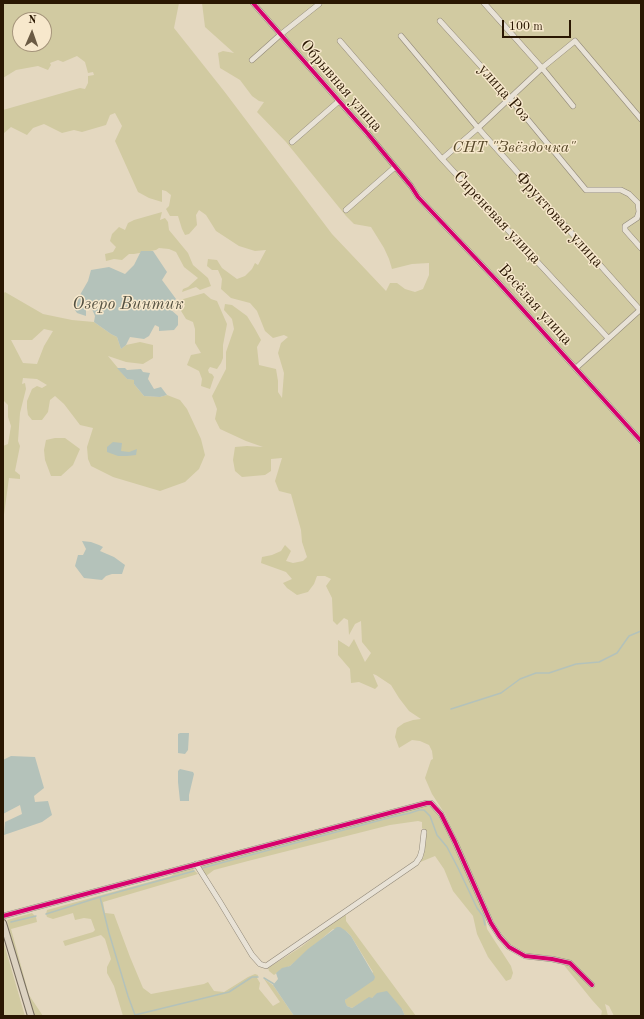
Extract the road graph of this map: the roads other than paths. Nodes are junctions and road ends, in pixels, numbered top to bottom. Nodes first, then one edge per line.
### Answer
1 (253, 3) edge
2 (484, 3) edge
3 (319, 4) dead end
4 (440, 21) dead end
5 (280, 35) junction
6 (401, 36) dead end
7 (340, 41) dead end
8 (252, 60) dead end
9 (542, 68) junction
10 (509, 97) junction
11 (339, 101) junction
12 (573, 106) dead end
13 (641, 119) edge
14 (478, 128) junction
15 (292, 142) dead end
16 (442, 159) junction
17 (395, 168) junction
18 (411, 186) joint
19 (346, 210) dead end
20 (641, 248) edge
21 (641, 310) edge
22 (608, 338) junction
23 (576, 368) junction
24 (641, 440) edge
25 (424, 832) dead end
26 (196, 864) junction
27 (3, 916) edge
28 (3, 923) edge
29 (592, 985) dead end
30 (31, 1016) edge

1 - 5 street, Обрывная улица
2 - 9 street
3 - 5 street
4 - 10 street, улица Роз
5 - 8 street
5 - 11 street, Обрывная улица
6 - 14 street, Фруктовая улица
7 - 16 street, Сиреневая улица
9 - 10 street
9 - 12 street
9 - 13 street
10 - 14 street
10 - 20 street, улица Роз
11 - 15 street
11 - 17 street, Обрывная улица
14 - 16 street
14 - 21 street, Фруктовая улица
16 - 22 street, Сиреневая улица
17 - 18 street, Обрывная улица
17 - 19 street
18 - 23 street, Весёлая улица
21 - 22 street
22 - 23 street
23 - 24 street, Весёлая улица
25 - 26 street
26 - 27 street
26 - 29 street
28 - 30 main road

